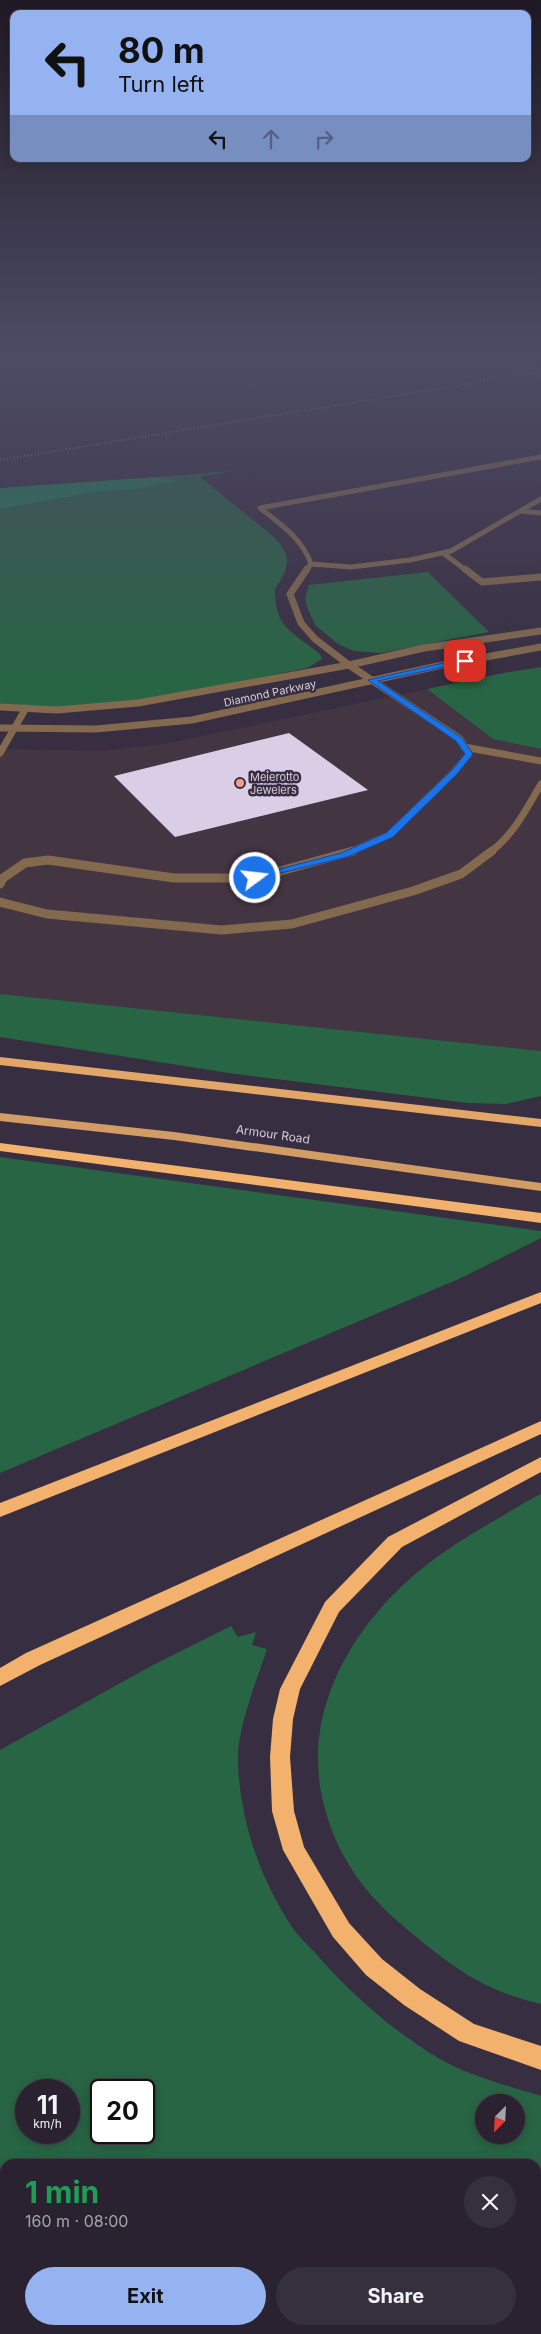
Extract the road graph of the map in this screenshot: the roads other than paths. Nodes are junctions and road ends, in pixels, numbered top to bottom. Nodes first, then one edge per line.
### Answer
1 (503, 464) edge
2 (541, 499) edge
3 (520, 511) junction
4 (541, 513) edge
5 (443, 552) junction
6 (311, 564) junction
7 (541, 577) edge
8 (541, 631) edge
9 (541, 647) edge
10 (349, 665) junction
11 (372, 680) junction
12 (0, 707) edge
13 (26, 708) junction
14 (0, 728) edge
15 (15, 729) junction
16 (464, 747) junction
17 (0, 753) edge
18 (541, 761) edge
19 (541, 784) edge
20 (0, 884) edge
21 (0, 902) edge
22 (0, 1061) edge
23 (0, 1117) edge
24 (541, 1123) edge
25 (0, 1147) edge
26 (541, 1187) edge
27 (541, 1218) edge
28 (541, 1296) edge
29 (541, 1427) edge
30 (541, 1464) edge
31 (0, 1510) edge
32 (0, 1678) edge
33 (541, 2058) edge

1 - 6 street
2 - 3 street
3 - 4 street
3 - 5 street
5 - 6 street
5 - 7 street
6 - 10 street
8 - 10 street, Diamond Parkway
9 - 11 street, Diamond Parkway
10 - 11 street
10 - 13 street, Diamond Parkway
11 - 15 street, Diamond Parkway
11 - 16 street
12 - 13 street, Diamond Parkway
13 - 15 street
14 - 15 street, Diamond Parkway
15 - 17 street
16 - 18 street
16 - 20 street
19 - 21 street
22 - 24 highway
23 - 26 main road, Armour Road
25 - 27 highway
28 - 31 highway
29 - 32 highway
30 - 33 highway

